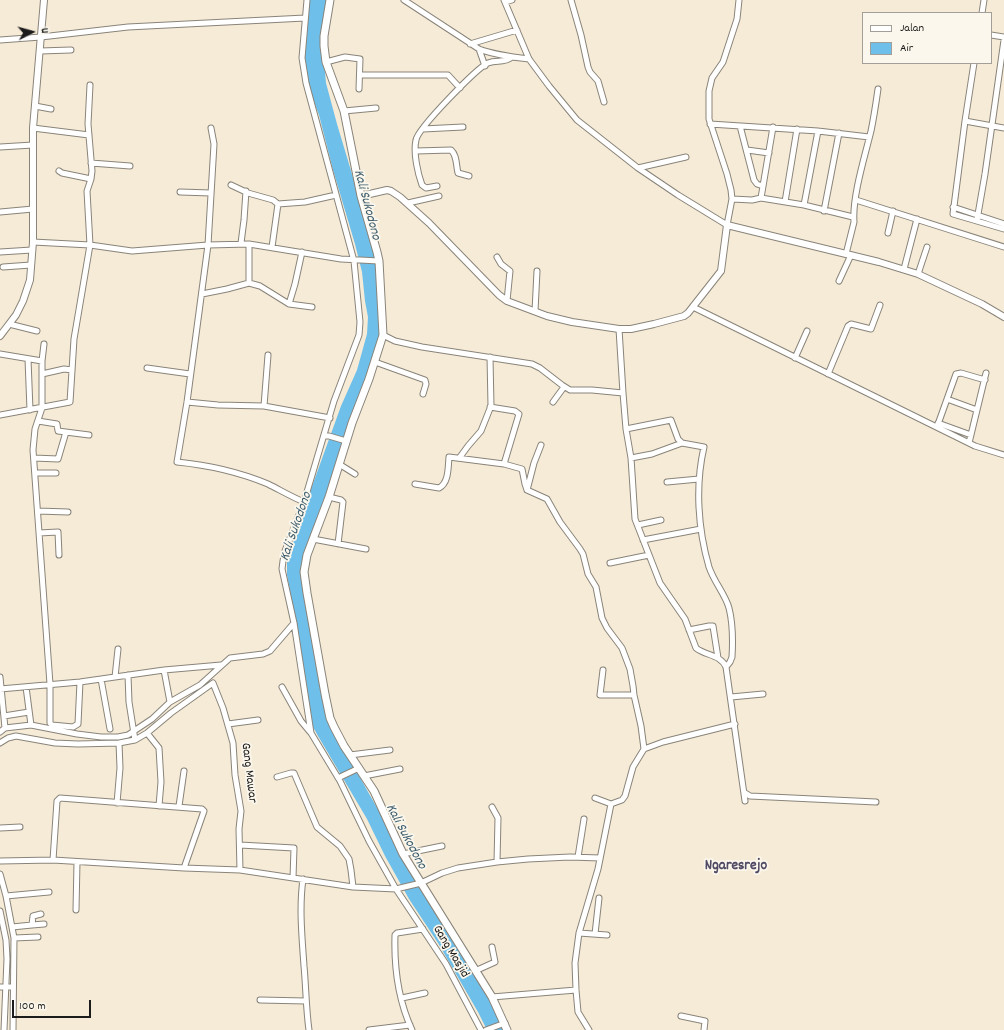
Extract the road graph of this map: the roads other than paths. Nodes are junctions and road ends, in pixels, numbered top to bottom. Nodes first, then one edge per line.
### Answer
1 (44, 0) edge
2 (307, 0) edge
3 (330, 0) edge
4 (404, 0) edge
5 (512, 0) edge
6 (571, 0) edge
7 (739, 0) edge
8 (984, 0) edge
9 (505, 1) edge
10 (982, 12) edge
11 (305, 18) junction
12 (517, 30) junction
13 (992, 35) edge
14 (1004, 36) edge
15 (41, 37) junction
16 (0, 40) edge
17 (1004, 40) edge
18 (470, 44) junction
19 (479, 49) junction
20 (71, 50) dead end
21 (40, 51) junction
22 (512, 57) junction
23 (529, 59) junction
24 (326, 62) junction
25 (974, 64) edge
26 (485, 66) junction
27 (360, 75) junction
28 (90, 85) dead end
29 (460, 88) junction
30 (360, 89) dead end
31 (878, 89) dead end
32 (604, 102) dead end
33 (35, 106) junction
34 (376, 108) dead end
35 (51, 109) dead end
36 (344, 112) junction
37 (965, 121) junction
38 (710, 124) junction
39 (740, 126) junction
40 (991, 126) junction
41 (773, 127) junction
42 (33, 128) junction
43 (212, 128) dead end
44 (463, 128) dead end
45 (1004, 128) edge
46 (422, 129) junction
47 (797, 129) junction
48 (818, 131) junction
49 (839, 133) junction
50 (89, 135) junction
51 (869, 137) junction
52 (33, 145) junction
53 (0, 147) edge
54 (747, 150) junction
55 (416, 151) junction
56 (769, 153) junction
57 (686, 157) dead end
58 (91, 163) junction
59 (130, 166) dead end
60 (638, 168) junction
61 (60, 171) dead end
62 (469, 176) dead end
63 (91, 179) junction
64 (231, 185) dead end
65 (437, 186) dead end
66 (763, 186) junction
67 (246, 191) junction
68 (180, 192) dead end
69 (212, 193) junction
70 (336, 195) junction
71 (361, 196) junction
72 (439, 196) dead end
73 (761, 198) junction
74 (732, 199) junction
75 (856, 200) junction
76 (785, 202) junction
77 (278, 204) junction
78 (408, 204) junction
79 (804, 205) junction
80 (33, 209) junction
81 (824, 211) junction
82 (893, 211) junction
83 (0, 212) edge
84 (853, 217) junction
85 (977, 217) junction
86 (917, 219) junction
87 (727, 225) junction
88 (1004, 225) edge
89 (888, 233) dead end
90 (33, 242) junction
91 (241, 243) junction
92 (249, 244) junction
93 (90, 245) junction
94 (208, 245) junction
95 (272, 247) junction
96 (927, 247) dead end
97 (1004, 247) edge
98 (32, 250) junction
99 (0, 252) edge
100 (302, 252) junction
101 (849, 255) junction
102 (497, 257) dead end
103 (356, 261) junction
104 (378, 261) junction
105 (31, 265) junction
106 (3, 267) dead end
107 (904, 270) junction
108 (537, 271) dead end
109 (918, 274) junction
110 (839, 281) dead end
111 (249, 283) junction
112 (202, 294) junction
113 (507, 302) junction
114 (289, 304) junction
115 (880, 306) dead end
116 (312, 307) dead end
117 (693, 307) junction
118 (535, 311) junction
119 (1004, 317) edge
120 (9, 324) junction
121 (37, 331) dead end
122 (807, 331) dead end
123 (619, 332) junction
124 (383, 335) junction
125 (0, 336) edge
126 (44, 344) dead end
127 (0, 354) edge
128 (268, 355) dead end
129 (490, 358) junction
130 (795, 358) junction
131 (28, 359) junction
132 (42, 361) junction
133 (375, 362) junction
134 (147, 368) dead end
135 (72, 370) junction
136 (986, 373) dead end
137 (42, 374) junction
138 (190, 374) junction
139 (828, 374) junction
140 (985, 380) junction
141 (564, 387) junction
142 (623, 393) junction
143 (423, 394) dead end
144 (947, 399) junction
145 (187, 402) junction
146 (553, 402) dead end
147 (264, 406) junction
148 (490, 407) junction
149 (42, 408) junction
150 (30, 410) junction
151 (977, 410) junction
152 (0, 415) edge
153 (330, 418) junction
154 (38, 421) junction
155 (937, 425) junction
156 (626, 429) junction
157 (66, 432) junction
158 (89, 435) dead end
159 (971, 435) junction
160 (326, 436) junction
161 (346, 441) junction
162 (682, 443) junction
163 (969, 443) junction
164 (541, 445) dead end
165 (1004, 455) edge
166 (460, 457) junction
167 (34, 458) junction
168 (631, 458) junction
169 (339, 464) junction
170 (504, 464) junction
171 (35, 473) junction
172 (56, 474) dead end
173 (355, 474) dead end
174 (698, 479) junction
175 (667, 482) dead end
176 (415, 484) dead end
177 (527, 490) junction
178 (329, 497) junction
179 (304, 502) junction
180 (38, 512) junction
181 (68, 512) dead end
182 (661, 520) dead end
183 (638, 525) junction
184 (701, 528) junction
185 (39, 533) junction
186 (313, 539) junction
187 (643, 540) junction
188 (338, 544) junction
189 (366, 549) dead end
190 (59, 555) dead end
191 (648, 555) junction
192 (610, 563) dead end
193 (295, 627) junction
194 (689, 630) junction
195 (118, 648) dead end
196 (718, 658) junction
197 (221, 665) junction
198 (726, 667) junction
199 (164, 670) junction
200 (603, 670) dead end
201 (128, 675) junction
202 (0, 677) edge
203 (115, 677) junction
204 (101, 679) junction
205 (80, 682) junction
206 (50, 684) junction
207 (26, 687) junction
208 (282, 688) dead end
209 (0, 689) edge
210 (763, 694) dead end
211 (634, 695) junction
212 (731, 697) junction
213 (170, 702) junction
214 (29, 712) junction
215 (4, 716) junction
216 (258, 720) dead end
217 (228, 724) junction
218 (735, 724) junction
219 (31, 725) junction
220 (5, 728) junction
221 (110, 730) dead end
222 (0, 732) edge
223 (147, 733) junction
224 (311, 733) junction
225 (134, 736) junction
226 (0, 743) edge
227 (119, 743) junction
228 (644, 749) junction
229 (390, 750) dead end
230 (350, 755) junction
231 (357, 768) junction
232 (400, 769) dead end
233 (184, 770) dead end
234 (364, 776) junction
235 (277, 777) dead end
236 (339, 777) junction
237 (595, 798) dead end
238 (876, 802) dead end
239 (117, 803) junction
240 (611, 804) junction
241 (159, 806) junction
242 (179, 806) junction
243 (492, 807) dead end
244 (584, 819) dead end
245 (20, 827) dead end
246 (0, 828) edge
247 (240, 846) junction
248 (442, 846) dead end
249 (403, 854) junction
250 (578, 857) junction
251 (600, 858) junction
252 (53, 860) junction
253 (0, 861) edge
254 (77, 862) junction
255 (497, 862) junction
256 (184, 868) junction
257 (240, 870) junction
258 (0, 874) edge
259 (293, 878) junction
260 (303, 879) junction
261 (421, 883) junction
262 (353, 887) junction
263 (397, 889) junction
264 (49, 892) dead end
265 (6, 896) junction
266 (599, 898) dead end
267 (76, 910) dead end
268 (0, 911) edge
269 (41, 914) dead end
270 (44, 924) dead end
271 (32, 925) junction
272 (12, 927) junction
273 (423, 929) junction
274 (579, 933) junction
275 (595, 934) junction
276 (607, 935) dead end
277 (38, 937) dead end
278 (14, 938) junction
279 (492, 947) dead end
280 (0, 959) edge
281 (7, 959) junction
282 (11, 966) junction
283 (475, 970) junction
284 (7, 987) edge
285 (576, 990) junction
286 (425, 992) dead end
287 (492, 997) junction
288 (402, 998) junction
289 (260, 1000) dead end
290 (306, 1001) junction
291 (681, 1016) dead end
292 (505, 1025) edge
293 (411, 1028) edge
294 (4, 1030) edge
295 (13, 1030) edge
296 (310, 1030) edge
297 (369, 1030) edge
298 (481, 1030) edge
299 (486, 1030) edge
300 (589, 1030) edge
301 (704, 1030) edge

1 - 15 street
2 - 11 street
3 - 24 main road
4 - 18 street
5 - 9 street
6 - 32 street
7 - 38 street
8 - 10 street
9 - 12 street
11 - 15 street
11 - 70 street
12 - 18 street
12 - 23 street
13 - 14 street
15 - 16 street
15 - 21 street
17 - 40 street
18 - 19 street
19 - 22 street
19 - 26 street
20 - 21 street
21 - 33 street
22 - 23 street
22 - 26 street
23 - 60 street
24 - 27 street
24 - 36 main road
25 - 37 street
26 - 29 street
27 - 29 street
27 - 30 street
28 - 50 street
29 - 46 street
31 - 51 street
33 - 35 street
33 - 42 street
34 - 36 street
36 - 71 main road
37 - 40 street
37 - 85 street
38 - 39 street
38 - 74 street
39 - 41 street
39 - 54 street
40 - 45 street
40 - 85 street
41 - 47 street
41 - 56 street
42 - 50 street
42 - 52 street
43 - 69 street
44 - 46 street
46 - 55 street
47 - 48 street
47 - 76 street
48 - 49 street
48 - 79 street
49 - 51 street
49 - 81 street
50 - 58 street
51 - 75 street
52 - 53 street
52 - 80 street
54 - 56 street
54 - 66 street
55 - 62 street
55 - 65 street
56 - 66 street
57 - 60 street
58 - 59 street
58 - 63 street
60 - 87 street
61 - 63 street
63 - 93 street
64 - 67 street
66 - 73 street
67 - 77 street
67 - 91 street
68 - 69 street
69 - 94 street
70 - 77 street
70 - 103 street
71 - 78 street
71 - 104 main road
72 - 78 street
73 - 74 street
73 - 76 street
74 - 87 street
75 - 82 street
75 - 84 street
76 - 79 street
77 - 95 street
78 - 113 street
79 - 81 street
80 - 83 street
80 - 90 street
81 - 84 street
82 - 86 street
82 - 89 street
84 - 101 street
85 - 88 street
86 - 97 street
86 - 107 street
87 - 101 street
87 - 117 street
90 - 93 street
90 - 98 street
91 - 92 street
91 - 94 street
92 - 95 street
92 - 111 street
93 - 94 street
93 - 135 street
94 - 112 street
95 - 100 street
96 - 109 street
98 - 99 street
98 - 105 street
100 - 103 street
100 - 114 street
101 - 107 street
101 - 110 street
102 - 113 street
103 - 104 street
103 - 153 street
104 - 124 main road
105 - 106 street
105 - 120 street
107 - 109 street
108 - 118 street
109 - 119 street
111 - 112 street
111 - 114 street
112 - 138 street
113 - 118 street
114 - 116 street
115 - 139 street
117 - 123 street
117 - 130 street
118 - 123 street
120 - 121 street
120 - 125 street
122 - 130 street
123 - 142 street
124 - 129 street
124 - 133 main road
126 - 132 street
127 - 131 street
128 - 147 street
129 - 141 street
129 - 148 street
130 - 139 street
131 - 132 street
131 - 150 street
132 - 137 street
133 - 143 street
133 - 161 main road
134 - 138 street
135 - 137 street
135 - 149 street
136 - 140 street
137 - 149 street
138 - 145 street
139 - 155 street
140 - 144 street
140 - 151 street
141 - 142 street
141 - 146 street
142 - 156 street
144 - 151 street
144 - 155 street
145 - 147 street
145 - 179 street
147 - 153 street
148 - 166 street
148 - 170 street
149 - 150 street
149 - 154 street
150 - 152 street
151 - 159 street
153 - 160 street
154 - 157 street
154 - 167 street
155 - 159 street
155 - 163 street
156 - 162 street
156 - 168 street
157 - 158 street
157 - 167 street
159 - 163 street
160 - 161 street
160 - 179 street
161 - 169 main road
162 - 168 street
162 - 174 street
163 - 165 street
164 - 177 street
166 - 170 street
166 - 176 street
167 - 171 street
168 - 183 street
169 - 173 street
169 - 178 main road
170 - 177 street
171 - 172 street
171 - 180 street
174 - 175 street
174 - 184 street
177 - 211 street
178 - 186 main road
178 - 188 street
179 - 193 street
180 - 181 street
180 - 185 street
182 - 183 street
183 - 187 street
184 - 187 street
184 - 198 street
185 - 190 street
185 - 206 street
186 - 188 street
186 - 230 main road
187 - 191 street
188 - 189 street
191 - 192 street
191 - 194 street
193 - 197 street
193 - 224 street
194 - 196 street
194 - 196 street
195 - 203 street
196 - 198 street
197 - 199 street
197 - 213 street
198 - 212 street
199 - 201 street
199 - 213 street
200 - 211 street
201 - 203 street
201 - 225 street
202 - 209 street
203 - 204 street
204 - 205 street
204 - 221 street
205 - 206 street
205 - 206 street
206 - 207 street
207 - 209 street
207 - 214 street
208 - 224 street, Gang Masjid
209 - 215 street
210 - 212 street
211 - 228 street
212 - 218 street
213 - 225 street
214 - 215 street
214 - 219 street
215 - 220 street
216 - 217 street
217 - 223 street, Gang Mawar
217 - 247 street, Gang Mawar
218 - 228 street
218 - 238 street
219 - 220 street
219 - 225 street
220 - 222 street
223 - 225 street
223 - 241 street
224 - 236 street, Gang Masjid
225 - 227 street
226 - 227 street
227 - 239 street
228 - 240 street
229 - 230 street
230 - 231 main road
231 - 234 main road
231 - 236 street
232 - 234 street
233 - 242 street
234 - 249 main road
235 - 262 street
236 - 263 street, Gang Masjid
237 - 240 street
239 - 241 street
239 - 252 street
240 - 251 street
241 - 242 street
242 - 256 street
243 - 255 street
244 - 250 street
245 - 246 street
247 - 257 street, Gang Mawar
247 - 259 street
248 - 249 street
249 - 261 main road
250 - 251 street
250 - 255 street
251 - 274 street
252 - 253 street
252 - 254 street
254 - 256 street
254 - 267 street
255 - 261 street
256 - 257 street
257 - 259 street
258 - 265 street
259 - 260 street
260 - 262 street
260 - 290 street
261 - 263 street
261 - 283 main road
262 - 263 street
263 - 273 street, Gang Masjid
264 - 265 street
265 - 272 street
266 - 275 street
268 - 281 street
269 - 271 street
270 - 271 street
271 - 272 street
272 - 278 street
273 - 288 street
273 - 298 street, Gang Masjid
274 - 275 street
274 - 285 street
275 - 276 street
277 - 278 street
278 - 282 street
279 - 283 street
280 - 281 street
281 - 282 street
282 - 284 street
283 - 287 main road
284 - 294 street
284 - 295 street
285 - 287 street
285 - 300 street
286 - 288 street
287 - 292 main road
288 - 293 street
289 - 290 street
290 - 296 street
291 - 301 street
292 - 299 street
293 - 297 street

